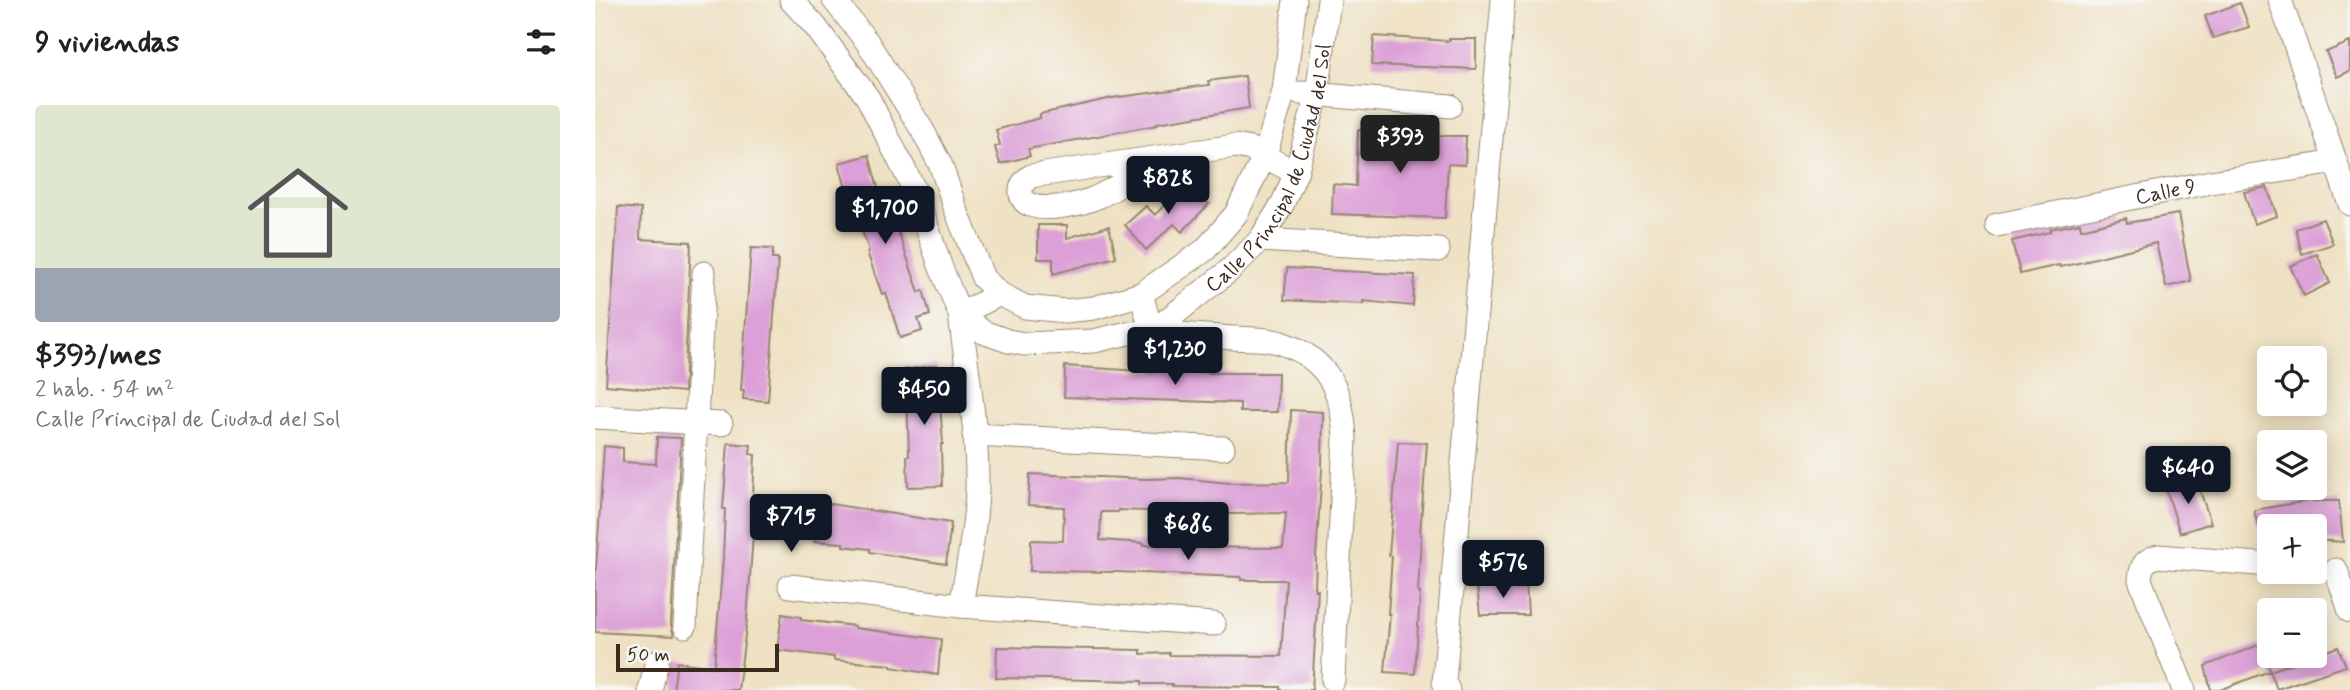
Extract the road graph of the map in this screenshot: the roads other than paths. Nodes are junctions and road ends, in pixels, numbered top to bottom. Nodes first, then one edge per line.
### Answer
1 (790, 0) edge
2 (834, 0) edge
3 (1503, 0) edge
4 (2280, 0) edge
5 (1329, 1) edge
6 (1295, 2) edge
7 (895, 86) junction
8 (1284, 91) junction
9 (1317, 95) junction
10 (868, 98) junction
11 (1450, 106) dead end
12 (1265, 155) junction
13 (1165, 157) junction
14 (2336, 162) junction
15 (1081, 169) junction
16 (1296, 173) junction
17 (2349, 201) edge
18 (1059, 206) junction
19 (1997, 225) dead end
20 (1260, 240) junction
21 (1438, 250) dead end
22 (704, 273) dead end
23 (1000, 294) junction
24 (1141, 294) junction
25 (960, 314) junction
26 (1152, 332) junction
27 (595, 418) edge
28 (696, 422) junction
29 (721, 424) dead end
30 (974, 435) junction
31 (1223, 448) dead end
32 (2257, 564) edge
33 (2334, 570) edge
34 (790, 586) dead end
35 (961, 606) junction
36 (2350, 611) edge
37 (1214, 624) dead end
38 (685, 626) dead end
39 (657, 662) dead end
40 (1332, 680) dead end
41 (650, 690) edge
42 (1448, 690) edge
43 (2184, 690) edge

1 - 10 street
2 - 7 street, Calle Principal de Ciudad del Sol
3 - 42 street
4 - 14 street
5 - 6 street
5 - 9 street, Calle Principal de Ciudad del Sol
6 - 8 street, Calle Principal de Ciudad del Sol
7 - 10 street
7 - 23 street, Calle Principal de Ciudad del Sol
8 - 9 street
8 - 12 street, Calle Principal de Ciudad del Sol
9 - 11 street
9 - 16 street, Calle Principal de Ciudad del Sol
10 - 25 street
12 - 13 street
12 - 16 street
12 - 24 street, Calle Principal de Ciudad del Sol
13 - 15 street
13 - 18 street
14 - 17 street
14 - 19 street, Calle 9
15 - 18 street
15 - 18 street
16 - 20 street, Calle Principal de Ciudad del Sol
20 - 21 street
20 - 26 street, Calle Principal de Ciudad del Sol
22 - 28 street
23 - 24 street, Calle Principal de Ciudad del Sol
23 - 25 street
24 - 26 street
25 - 26 street
25 - 30 street
26 - 40 street
27 - 28 street
28 - 29 street
28 - 38 street
30 - 31 street
30 - 35 street
32 - 43 street
33 - 36 street
34 - 35 street
35 - 37 street
39 - 41 street

